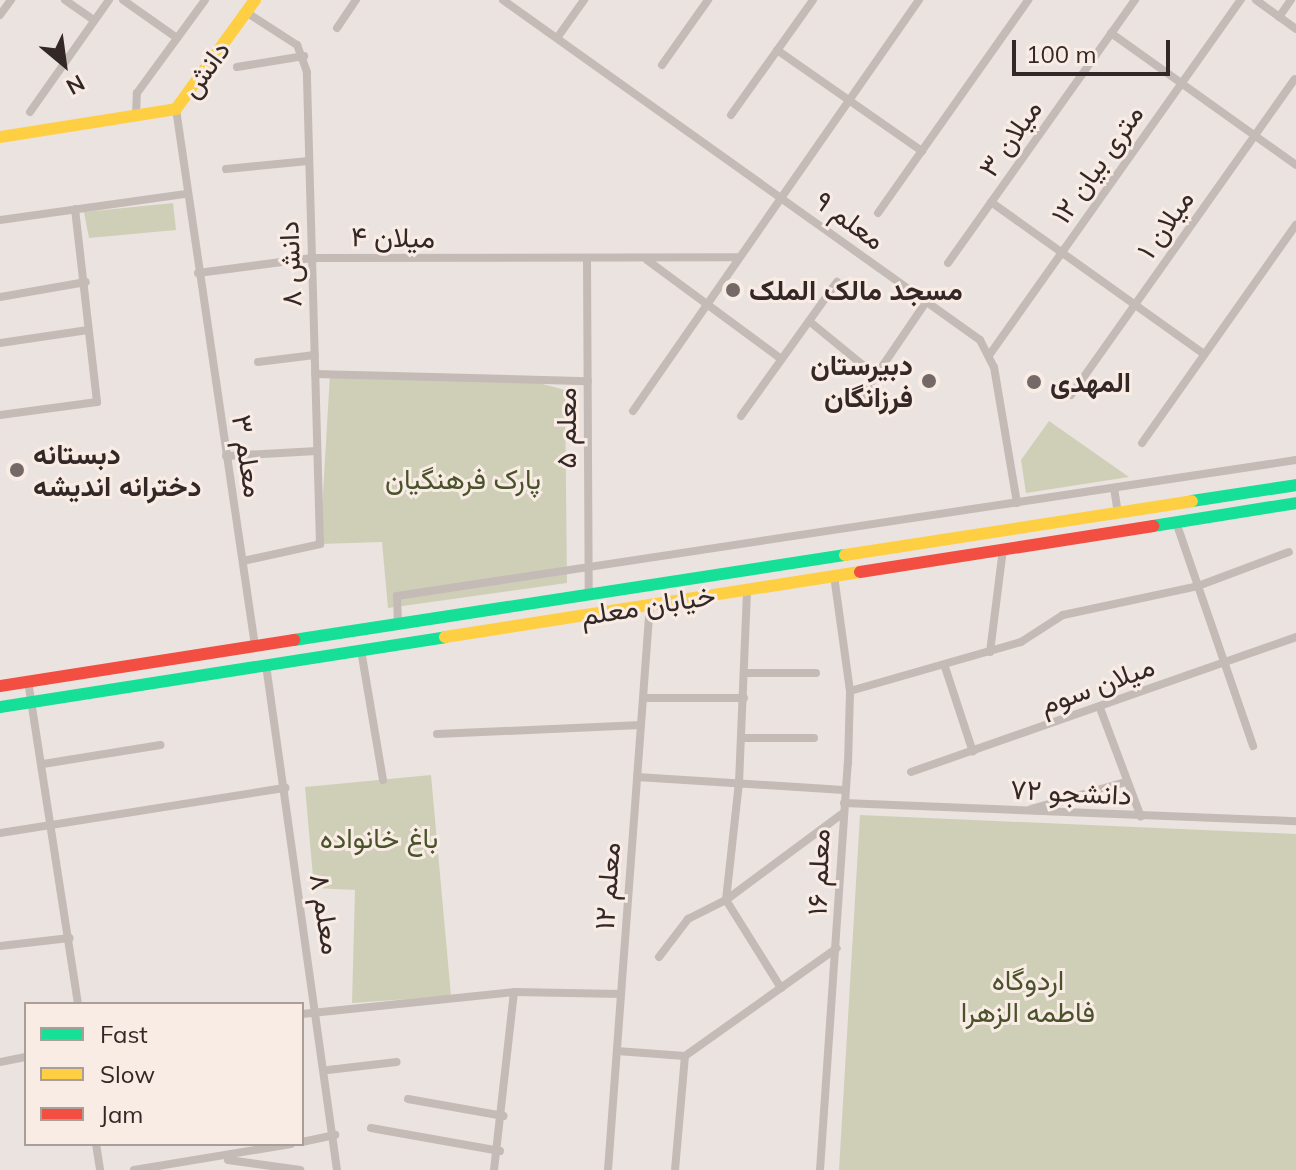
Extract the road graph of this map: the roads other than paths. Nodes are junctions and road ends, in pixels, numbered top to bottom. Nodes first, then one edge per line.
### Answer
1 (11, 0) edge
2 (65, 0) edge
3 (109, 0) edge
4 (123, 0) edge
5 (205, 0) edge
6 (255, 0) edge
7 (356, 0) edge
8 (503, 0) edge
9 (584, 0) edge
10 (708, 0) edge
11 (813, 0) edge
12 (919, 0) edge
13 (1028, 0) edge
14 (1135, 0) edge
15 (1241, 0) edge
16 (1256, 0) edge
17 (1291, 0) edge
18 (246, 12) junction
19 (0, 15) edge
20 (1279, 17) junction
21 (94, 20) junction
22 (337, 28) dead end
23 (1296, 29) edge
24 (1111, 33) junction
25 (177, 38) junction
26 (557, 38) junction
27 (777, 50) junction
28 (304, 56) junction
29 (662, 65) dead end
30 (237, 67) dead end
31 (1295, 79) edge
32 (1182, 83) junction
33 (848, 100) junction
34 (176, 109) junction
35 (30, 112) dead end
36 (731, 115) dead end
37 (136, 117) junction
38 (1255, 136) junction
39 (0, 137) edge
40 (922, 151) junction
41 (309, 161) junction
42 (1296, 165) edge
43 (226, 169) dead end
44 (184, 194) junction
45 (779, 196) junction
46 (991, 202) junction
47 (75, 209) junction
48 (878, 213) dead end
49 (0, 220) edge
50 (1296, 225) edge
51 (1062, 253) junction
52 (737, 257) junction
53 (312, 258) junction
54 (646, 260) junction
55 (587, 262) junction
56 (948, 263) dead end
57 (198, 273) junction
58 (86, 282) junction
59 (837, 282) dead end
60 (0, 297) edge
61 (926, 302) junction
62 (706, 304) junction
63 (1135, 305) junction
64 (809, 321) junction
65 (88, 330) junction
66 (0, 343) edge
67 (990, 354) junction
68 (1204, 354) junction
69 (315, 355) junction
70 (780, 358) junction
71 (258, 362) dead end
72 (315, 374) junction
73 (875, 375) junction
74 (588, 381) junction
75 (1071, 395) dead end
76 (858, 402) dead end
77 (633, 411) dead end
78 (0, 415) edge
79 (741, 416) dead end
80 (1142, 443) dead end
81 (317, 451) junction
82 (226, 456) junction
83 (1296, 460) edge
84 (1296, 485) edge
85 (1114, 488) junction
86 (1241, 494) junction
87 (1017, 503) junction
88 (1296, 503) edge
89 (1243, 512) junction
90 (1118, 513) junction
91 (1176, 522) junction
92 (1003, 549) junction
93 (1289, 552) dead end
94 (243, 561) junction
95 (589, 569) junction
96 (834, 576) junction
97 (1198, 586) junction
98 (747, 589) junction
99 (589, 595) junction
100 (650, 604) junction
101 (398, 624) junction
102 (1296, 637) edge
103 (255, 646) junction
104 (361, 650) junction
105 (990, 652) junction
106 (1224, 663) junction
107 (266, 665) junction
108 (945, 667) junction
109 (745, 673) junction
110 (816, 673) dead end
111 (28, 681) junction
112 (0, 686) edge
113 (850, 691) junction
114 (643, 698) junction
115 (744, 698) junction
116 (33, 701) junction
117 (0, 707) edge
118 (1100, 708) junction
119 (641, 725) junction
120 (437, 734) dead end
121 (742, 738) junction
122 (814, 738) dead end
123 (160, 745) dead end
124 (1253, 746) dead end
125 (973, 752) junction
126 (43, 764) junction
127 (911, 772) dead end
128 (637, 777) junction
129 (383, 780) dead end
130 (1126, 782) junction
131 (739, 783) junction
132 (285, 788) junction
133 (844, 790) junction
134 (843, 808) junction
135 (1021, 812) junction
136 (1141, 817) junction
137 (1296, 821) edge
138 (52, 825) junction
139 (0, 833) edge
140 (726, 900) junction
141 (70, 938) junction
142 (0, 946) edge
143 (837, 948) junction
144 (659, 957) dead end
145 (781, 988) junction
146 (514, 992) junction
147 (621, 994) junction
148 (78, 1002) edge
149 (319, 1011) junction
150 (304, 1014) edge
151 (617, 1051) junction
152 (685, 1056) junction
153 (24, 1057) edge
154 (0, 1062) edge
155 (397, 1062) dead end
156 (328, 1070) junction
157 (408, 1099) dead end
158 (503, 1116) junction
159 (371, 1128) dead end
160 (335, 1135) junction
161 (304, 1142) edge
162 (96, 1146) edge
163 (281, 1146) edge
164 (500, 1151) junction
165 (219, 1159) junction
166 (100, 1170) edge
167 (134, 1170) edge
168 (300, 1170) edge
169 (337, 1170) edge
170 (494, 1170) edge
171 (608, 1170) edge
172 (675, 1170) edge
173 (820, 1170) edge

1 - 19 street
2 - 21 street
3 - 21 street
4 - 25 street
5 - 25 street
6 - 18 main road, دانش
7 - 22 street
8 - 26 street, معلم ۹
9 - 26 street
10 - 29 street
11 - 27 street
12 - 33 street
13 - 40 street
14 - 24 street, میلان ۳
15 - 32 street, ۱۲ متری بیان
16 - 20 street
17 - 20 street
18 - 28 street
18 - 34 main road, دانش
20 - 23 street
21 - 35 street
24 - 32 street
24 - 46 street, میلان ۳
25 - 37 street
26 - 45 street, معلم ۹
27 - 33 street
27 - 36 street
28 - 30 street
28 - 41 street, دانش ۸
31 - 38 street, میلان ۱
32 - 38 street
32 - 51 street, ۱۲ متری بیان
33 - 40 street
33 - 45 street
34 - 37 main road, دانش
34 - 44 street, معلم ۳
37 - 39 main road, دانش
38 - 42 street
38 - 63 street, میلان ۱
40 - 48 street
41 - 43 street
41 - 53 street, دانش ۸
44 - 47 street
44 - 57 street, معلم ۳
45 - 52 street
45 - 61 street, معلم ۹
46 - 51 street
46 - 56 street, میلان ۳
47 - 49 street
47 - 58 street
50 - 68 street
51 - 63 street
51 - 67 street, ۱۲ متری بیان
52 - 54 street, میلان ۴
52 - 62 street
53 - 55 street, میلان ۴
53 - 57 street, میلان ۴
53 - 69 street, دانش ۸
54 - 55 street, میلان ۴
54 - 62 street
55 - 74 street, معلم ۵
57 - 82 street, معلم ۳
58 - 60 street
58 - 65 street
59 - 64 street
61 - 67 street, معلم ۹
61 - 73 street
62 - 70 street
62 - 77 street
63 - 68 street
63 - 75 street, میلان ۱
64 - 70 street
64 - 73 street
65 - 66 street
65 - 78 street
67 - 87 street
68 - 80 street
69 - 71 street
69 - 72 street, دانش ۸
70 - 79 street
72 - 74 street
72 - 81 street, دانش ۸
73 - 76 street
74 - 95 street, معلم ۵
81 - 82 street
81 - 94 street, دانش ۸
82 - 94 street, معلم ۳
83 - 85 street
84 - 86 main road, خیابان معلم
85 - 87 street
85 - 90 street
86 - 89 main road
86 - 90 main road, خیابان معلم
87 - 95 street
88 - 89 main road, خیابان معلم
89 - 91 main road, خیابان معلم
90 - 99 main road, خیابان معلم
91 - 92 main road, خیابان معلم
91 - 97 street
92 - 96 main road, خیابان معلم
92 - 105 street
93 - 97 street
94 - 103 street, معلم ۳
95 - 99 street, معلم ۵
95 - 101 street
96 - 98 main road, خیابان معلم
96 - 113 street, معلم ۱۶
97 - 105 street
97 - 106 street
98 - 100 main road, خیابان معلم
98 - 109 street
99 - 101 main road, خیابان معلم
100 - 104 main road, خیابان معلم
100 - 114 street, معلم ۱۲
101 - 103 main road, خیابان معلم
102 - 106 street, میلان سوم
103 - 111 main road, خیابان معلم
104 - 107 main road, خیابان معلم
104 - 129 street
105 - 108 street
106 - 118 street, میلان سوم
106 - 124 street
107 - 116 main road, خیابان معلم
107 - 132 street, معلم ۸
108 - 113 street
108 - 125 street
109 - 110 street
109 - 115 street
111 - 112 main road, خیابان معلم
111 - 116 street
113 - 133 street, معلم ۱۶
114 - 115 street
114 - 119 street, معلم ۱۲
115 - 121 street
116 - 117 main road, خیابان معلم
116 - 126 street
118 - 125 street, میلان سوم
118 - 130 street
119 - 120 street
119 - 128 street, معلم ۱۲
121 - 122 street
121 - 131 street
123 - 126 street
125 - 127 street, میلان سوم
126 - 138 street
128 - 131 street
128 - 147 street, معلم ۱۲
130 - 135 street
130 - 136 street
131 - 133 street
131 - 140 street
132 - 138 street
132 - 149 street, معلم ۸
133 - 134 street, معلم ۱۶
134 - 135 street, دانشجو ۷۲
134 - 140 street
134 - 143 street, معلم ۱۶
135 - 136 street, دانشجو ۷۲
136 - 137 street, دانشجو ۷۲
138 - 139 street
138 - 141 street
140 - 144 street
140 - 145 street
141 - 142 street
141 - 148 street
143 - 145 street
143 - 173 street, معلم ۱۶
145 - 152 street
146 - 147 street
146 - 149 street
146 - 158 street
147 - 151 street, معلم ۱۲
149 - 150 street
149 - 156 street, معلم ۸
151 - 152 street
151 - 171 street, معلم ۱۲
152 - 172 street
153 - 154 street
155 - 156 street
156 - 160 street, معلم ۸
157 - 158 street
158 - 164 street
159 - 164 street
160 - 161 street
160 - 169 street, معلم ۸
162 - 166 street
163 - 165 street
164 - 170 street
165 - 167 street
165 - 168 street

